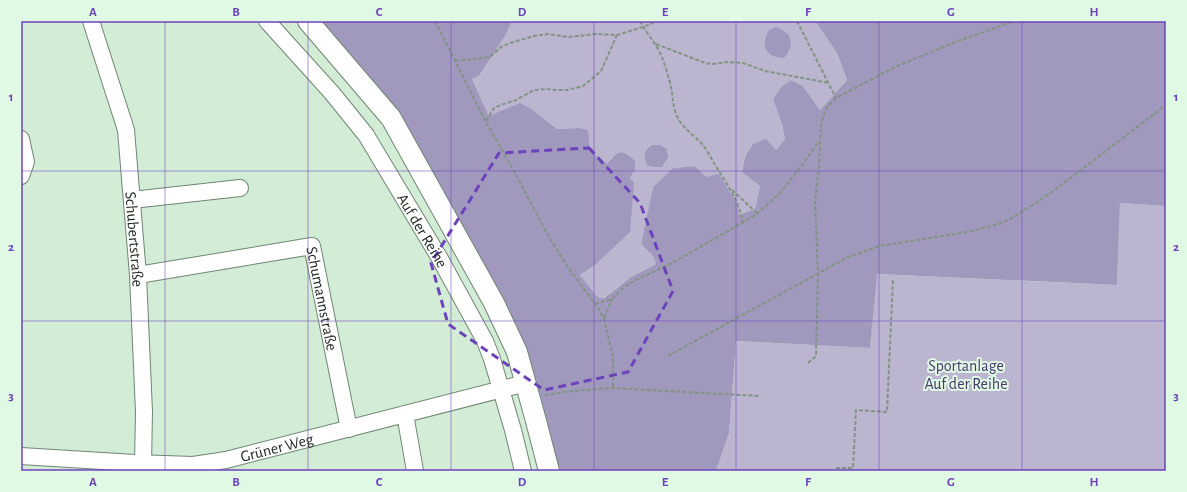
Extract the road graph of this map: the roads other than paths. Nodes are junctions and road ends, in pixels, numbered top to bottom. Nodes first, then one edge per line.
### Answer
1 (90, 21) edge
2 (267, 21) edge
3 (308, 21) edge
4 (21, 139) edge
5 (21, 176) edge
6 (240, 188) dead end
7 (132, 200) junction
8 (138, 275) junction
9 (501, 388) junction
10 (528, 390) junction
11 (405, 414) junction
12 (349, 429) junction
13 (21, 456) edge
14 (143, 464) junction
15 (415, 471) edge
16 (522, 471) edge
17 (548, 471) edge

1 - 7 street, Schubertstraße
2 - 9 street, Auf der Reihe
3 - 10 main road, Auf der Reihe
4 - 5 street
6 - 7 street
7 - 8 street, Schubertstraße
8 - 12 street, Schumannstraße
8 - 14 street, Schubertstraße
9 - 10 street, Grüner Weg
9 - 11 street, Grüner Weg
9 - 16 street, Auf der Reihe
10 - 17 main road, Auf der Reihe
11 - 12 street, Grüner Weg
11 - 15 street
12 - 14 street, Grüner Weg
13 - 14 street, Grüner Weg

